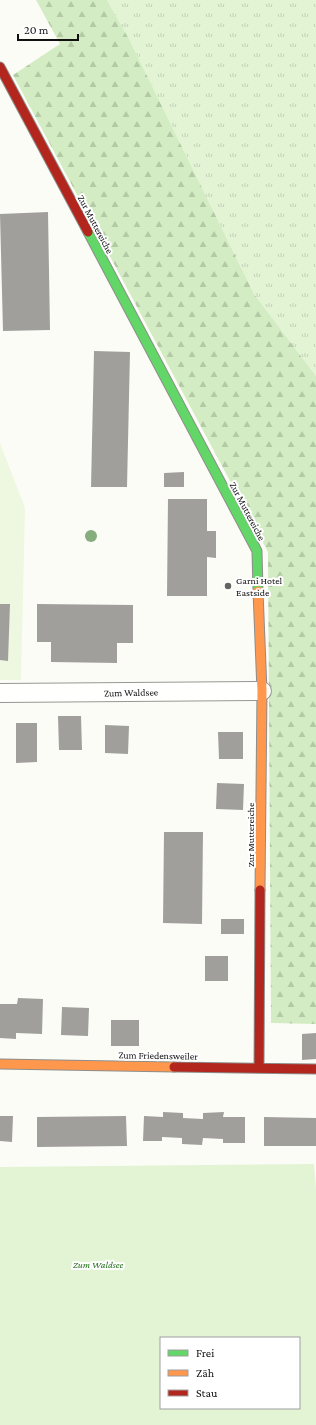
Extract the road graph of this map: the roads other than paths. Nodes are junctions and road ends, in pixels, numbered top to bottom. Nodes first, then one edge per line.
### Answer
1 (0, 67) edge
2 (262, 691) junction
3 (0, 693) edge
4 (0, 1064) edge
5 (259, 1067) junction
6 (316, 1069) edge

1 - 2 street, Zur Muttereiche
2 - 3 street, Zum Waldsee
2 - 5 street, Zur Muttereiche
4 - 5 street, Zum Friedensweiler
5 - 6 street, Zum Friedensweiler

